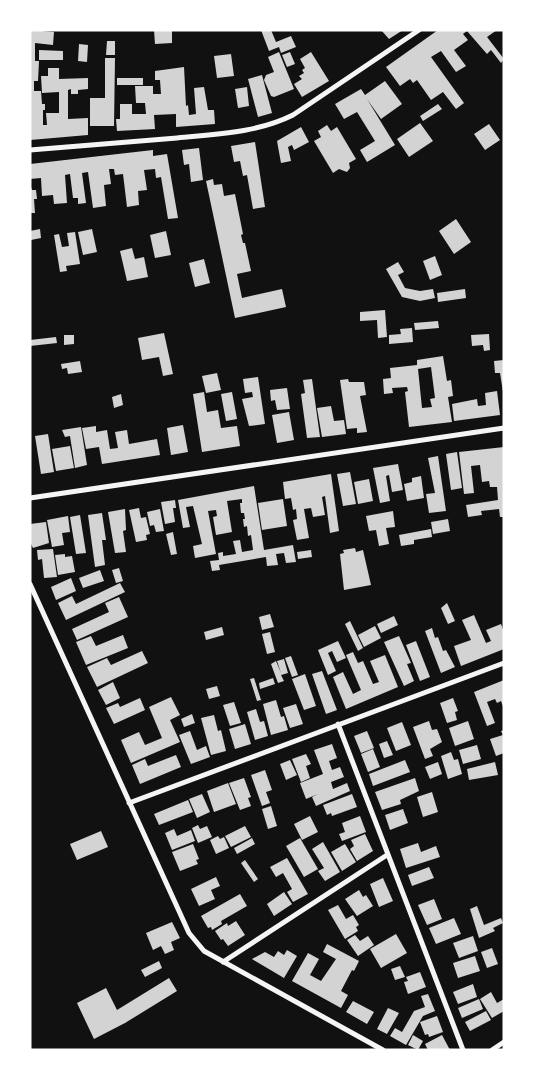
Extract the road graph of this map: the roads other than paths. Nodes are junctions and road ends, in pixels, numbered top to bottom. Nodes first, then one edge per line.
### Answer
1 (419, 30) edge
2 (30, 150) edge
3 (504, 429) edge
4 (30, 498) edge
5 (30, 584) edge
6 (504, 663) edge
7 (338, 724) junction
8 (129, 802) junction
9 (387, 855) junction
10 (223, 962) junction
11 (504, 1042) edge
12 (382, 1050) edge
13 (463, 1050) edge
14 (492, 1050) edge

1 - 2 street
3 - 4 street
5 - 8 street
6 - 7 street
7 - 8 street
7 - 9 street
8 - 10 street
9 - 10 street
9 - 13 street
10 - 12 street
11 - 14 street

